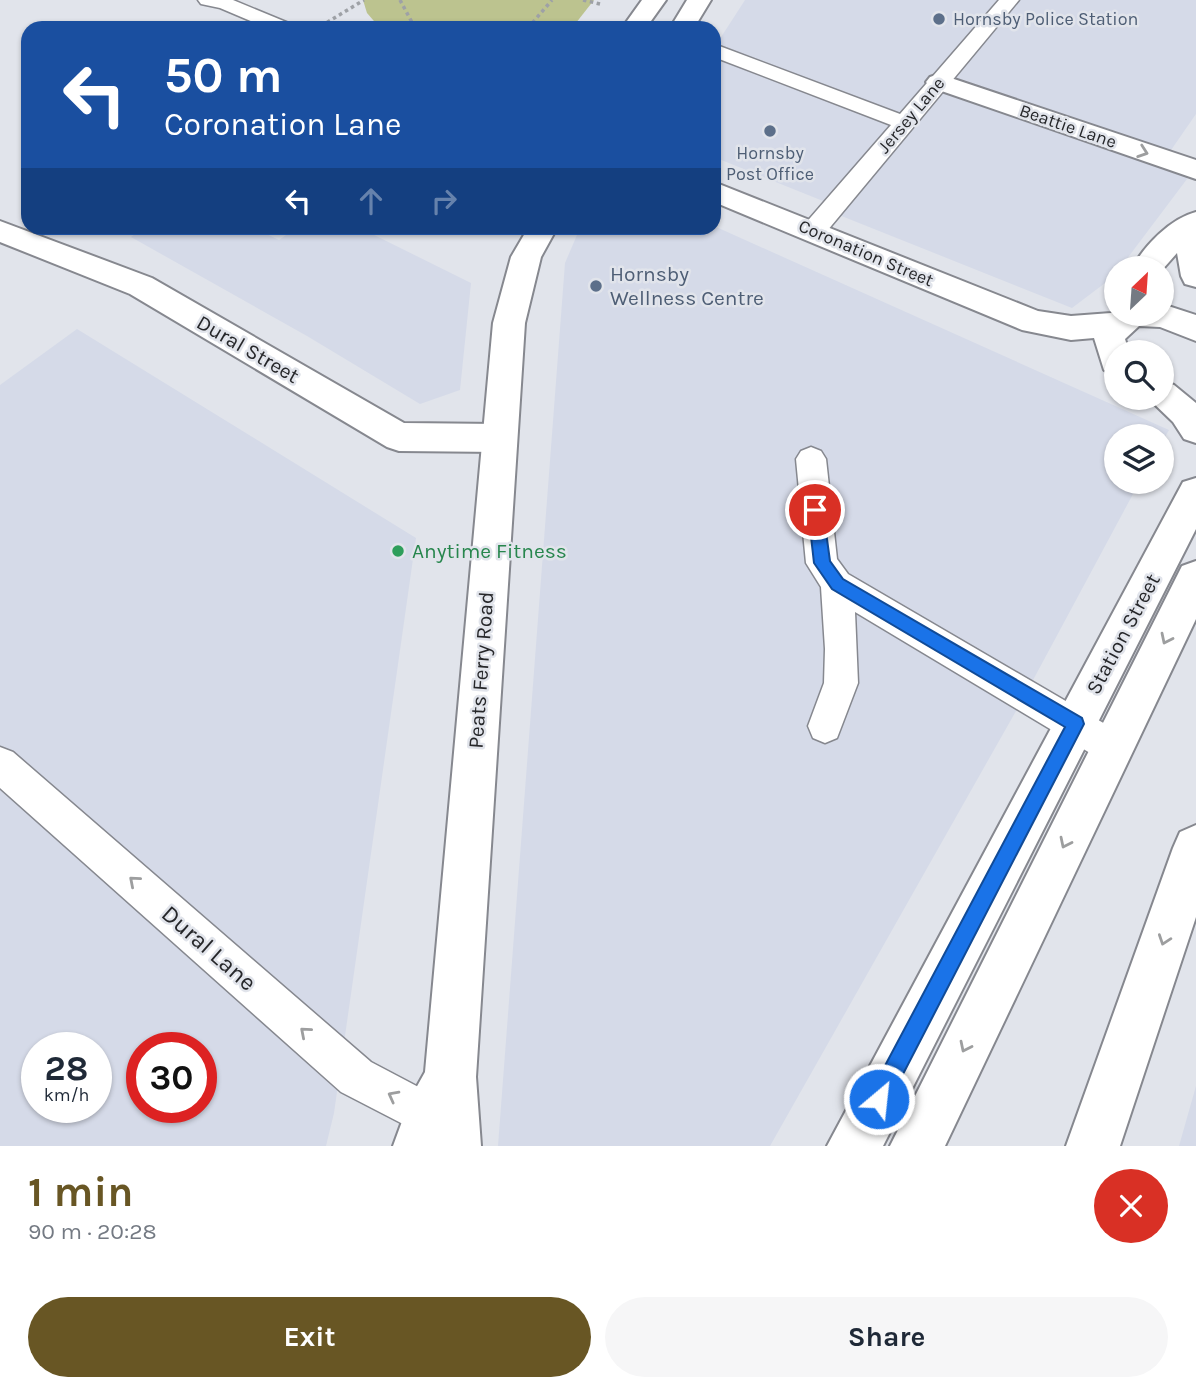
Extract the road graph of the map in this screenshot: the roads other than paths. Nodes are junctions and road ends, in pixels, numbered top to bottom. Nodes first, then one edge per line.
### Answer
1 (654, 0) edge
2 (699, 0) edge
3 (1009, 0) edge
4 (219, 1) edge
5 (267, 21) edge
6 (640, 21) edge
7 (686, 21) edge
8 (721, 53) edge
9 (939, 82) junction
10 (904, 123) junction
11 (1196, 170) edge
12 (721, 194) edge
13 (1196, 223) edge
14 (813, 231) junction
15 (0, 232) edge
16 (538, 235) edge
17 (1156, 256) edge
18 (1196, 276) edge
19 (1017, 316) junction
20 (1174, 319) edge
21 (1104, 324) edge
22 (1196, 329) edge
23 (1104, 359) edge
24 (1174, 392) edge
25 (1196, 393) edge
26 (1174, 403) edge
27 (1196, 429) edge
28 (499, 438) junction
29 (811, 459) dead end
30 (1196, 493) edge
31 (1196, 578) edge
32 (837, 584) junction
33 (825, 726) dead end
34 (1094, 735) junction
35 (0, 764) edge
36 (1196, 848) edge
37 (439, 1121) edge
38 (854, 1146) edge
39 (917, 1146) edge
40 (1093, 1146) edge

1 - 6 street
2 - 7 street
3 - 9 lane, Jersey Lane
4 - 5 lane
8 - 10 lane
9 - 10 lane, Jersey Lane
9 -> 11 street, Beattie Lane
10 - 14 lane, Jersey Lane
12 - 14 street, Coronation Street
13 - 17 street
13 - 18 street
14 - 19 street, Coronation Street
15 - 28 street, Dural Street
16 - 28 street, Peats Ferry Road
19 - 21 street, Coronation Street
19 - 23 street, Coronation Street
20 - 22 street, Coronation Street
24 - 25 street
26 - 27 street
28 - 37 street, Peats Ferry Road
29 - 32 lane
30 - 34 street, Station Street
31 -> 34 street, Station Street
32 - 33 lane
32 - 34 lane
34 - 38 street, Station Street
34 -> 39 street, Station Street
37 -> 35 lane, Dural Lane
36 -> 40 street

